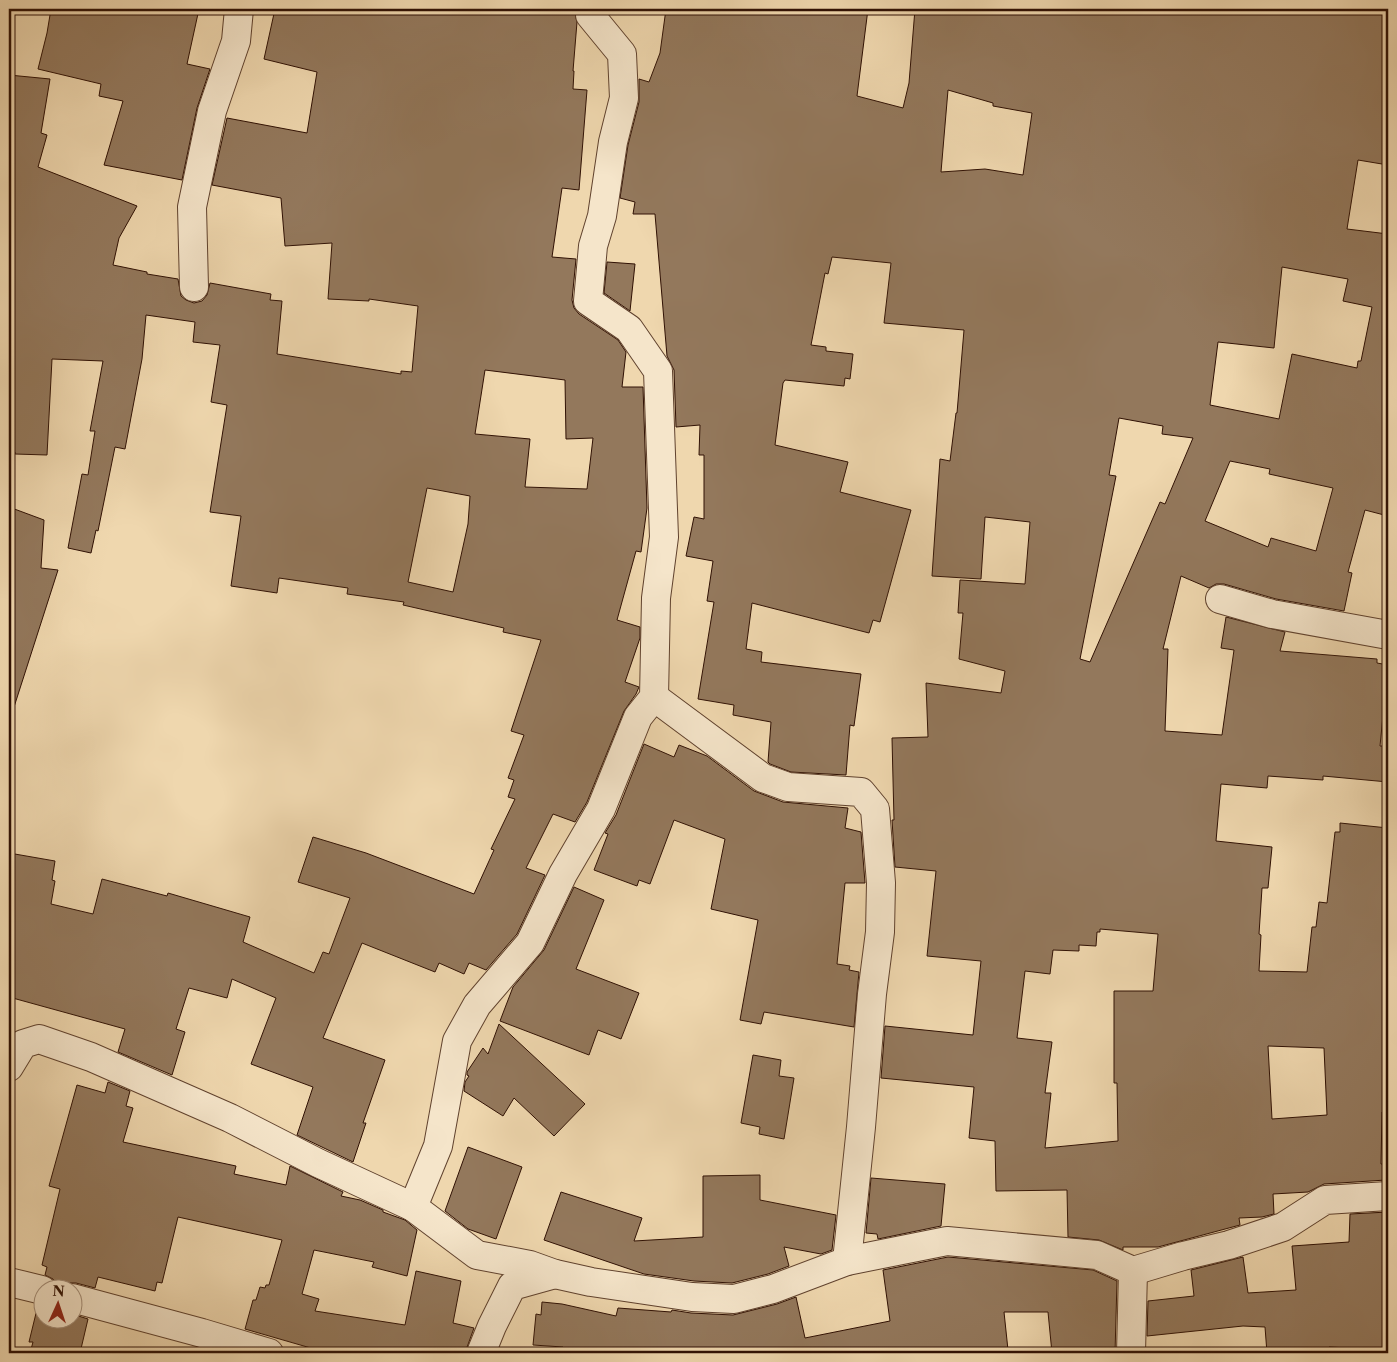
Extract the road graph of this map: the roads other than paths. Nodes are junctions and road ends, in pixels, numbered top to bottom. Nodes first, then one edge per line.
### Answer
1 (238, 9) edge
2 (590, 9) edge
3 (194, 287) dead end
4 (1220, 599) dead end
5 (1388, 635) edge
6 (654, 697) junction
7 (9, 1067) edge
8 (1388, 1196) edge
9 (413, 1207) junction
10 (847, 1261) junction
11 (1133, 1271) junction
12 (555, 1274) junction
13 (9, 1282) edge
14 (32, 1288) edge
15 (82, 1301) edge
16 (268, 1353) edge
17 (482, 1353) edge
18 (1130, 1353) edge

1 - 3 street
2 - 6 street
4 - 5 street
6 - 9 street
6 - 10 street
7 - 9 street
8 - 11 street
9 - 12 street
10 - 11 street
10 - 12 street
11 - 18 street
12 - 17 street
13 - 14 street
15 - 16 street

